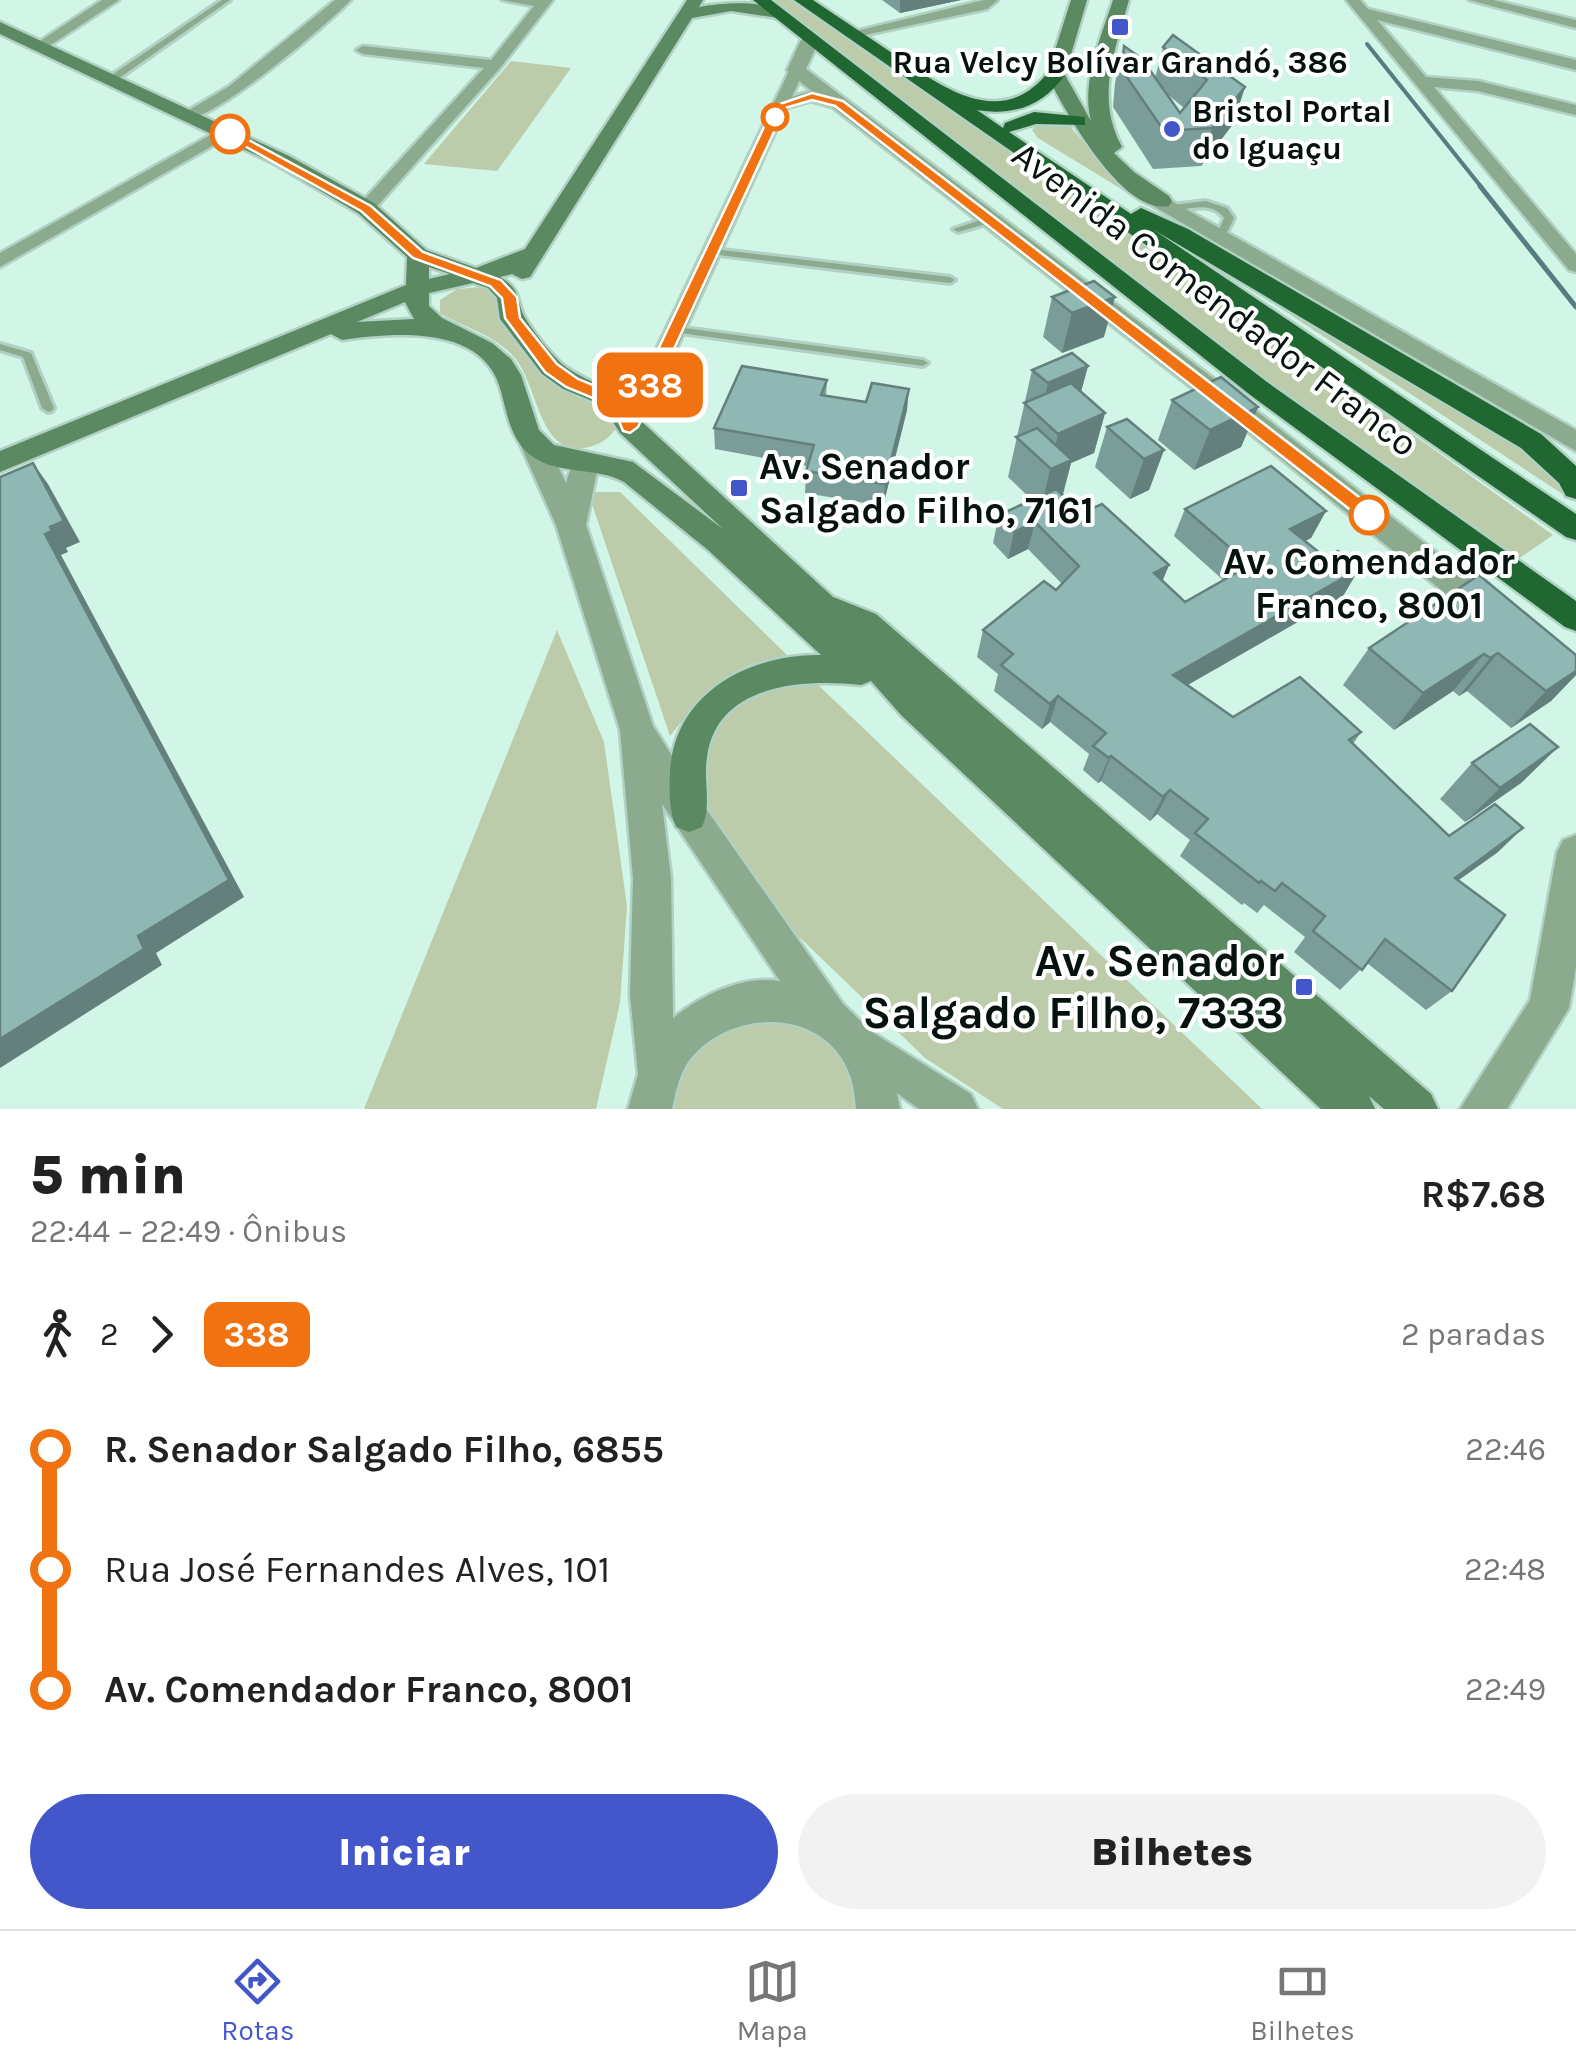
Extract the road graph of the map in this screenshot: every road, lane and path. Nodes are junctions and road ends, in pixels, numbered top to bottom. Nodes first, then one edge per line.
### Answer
1 (112, 0) edge
2 (227, 0) edge
3 (344, 0) edge
4 (510, 0) edge
5 (761, 0) edge
6 (802, 0) edge
7 (991, 0) edge
8 (1079, 0) edge
9 (1122, 0) edge
10 (1398, 0) edge
11 (1476, 0) edge
12 (544, 2) edge
13 (1357, 6) edge
14 (691, 7) edge
15 (778, 14) junction
16 (1576, 24) edge
17 (1381, 25) junction
18 (0, 28) edge
19 (851, 34) junction
20 (1070, 34) junction
21 (810, 40) junction
22 (41, 45) junction
23 (363, 50) dead end
24 (1576, 65) edge
25 (495, 66) junction
26 (1104, 69) junction
27 (796, 70) junction
28 (1056, 75) junction
29 (112, 78) junction
30 (1419, 81) junction
31 (933, 91) junction
32 (839, 104) junction
33 (780, 106) junction
34 (1576, 110) edge
35 (190, 116) junction
36 (1078, 121) junction
37 (227, 133) junction
38 (1007, 142) junction
39 (1074, 190) junction
40 (1166, 204) junction
41 (366, 208) junction
42 (990, 220) junction
43 (958, 230) dead end
44 (714, 252) junction
45 (532, 254) junction
46 (418, 255) junction
47 (0, 261) edge
48 (1576, 266) edge
49 (478, 276) junction
50 (950, 280) dead end
51 (416, 289) junction
52 (509, 297) junction
53 (436, 327) junction
54 (676, 330) junction
55 (299, 338) junction
56 (0, 347) edge
57 (923, 363) dead end
58 (48, 408) dead end
59 (630, 427) junction
60 (1576, 442) edge
61 (534, 444) junction
62 (0, 462) edge
63 (584, 462) junction
64 (1576, 489) edge
65 (571, 525) junction
66 (1576, 529) edge
67 (814, 598) junction
68 (1567, 625) edge
69 (1513, 630) edge
70 (861, 672) junction
71 (914, 706) junction
72 (637, 730) junction
73 (689, 815) junction
74 (1576, 852) edge
75 (844, 1033) junction
76 (654, 1091) edge
77 (878, 1109) edge
78 (956, 1109) edge
79 (1352, 1109) edge
80 (1416, 1109) edge
81 (1482, 1109) edge

1 - 22 street
2 - 29 lane
3 - 35 street
4 - 12 street
5 - 15 highway, Avenida Comendador Franco
6 - 19 highway, Avenida Comendador Franco
7 - 19 street
8 - 20 main road
9 - 26 main road
10 - 17 street
11 - 16 street
12 - 25 street
13 - 17 street
14 - 15 main road
14 - 45 main road
15 - 21 highway, Avenida Comendador Franco
17 - 24 street
17 - 30 street
18 - 22 main road
19 - 31 highway, Avenida Comendador Franco
20 - 26 main road
20 - 28 main road
21 - 27 street
21 - 68 highway, Avenida Comendador Franco
22 - 29 main road
23 - 25 street
25 - 41 street
26 - 40 main road
27 - 32 street, Avenida Comendador Franco
27 - 33 street
28 - 31 highway
28 - 36 main road
29 - 35 main road
30 - 34 street
30 - 48 street
31 - 38 highway, Avenida Comendador Franco
32 - 33 street
32 - 42 street, Avenida Comendador Franco
33 - 44 street
35 - 37 main road
36 - 38 highway
36 - 40 main road
37 - 41 main road
37 - 47 street
38 - 39 highway, Avenida Comendador Franco
39 - 64 highway
39 - 66 highway, Avenida Comendador Franco
40 - 60 street
41 - 46 main road
42 - 43 lane
42 - 69 street, Avenida Comendador Franco
44 - 50 lane
44 - 54 street
45 - 49 main road
45 - 52 main road
46 - 49 main road
46 - 51 main road
49 - 51 main road
49 - 52 main road
51 - 53 main road
51 - 55 main road
52 - 59 main road
53 - 55 main road
53 - 61 main road
54 - 57 lane
54 - 59 street
55 - 62 main road
56 - 58 lane
59 - 63 main road
59 - 67 main road
61 - 63 main road
61 - 65 street
63 - 65 street
63 - 70 main road
65 - 72 street
67 - 71 main road
67 - 80 main road
70 - 71 main road
70 - 73 main road
71 - 79 main road
72 - 73 street
72 - 76 street
73 - 75 street
74 - 81 street
75 - 76 street
75 - 77 street
75 - 78 street

